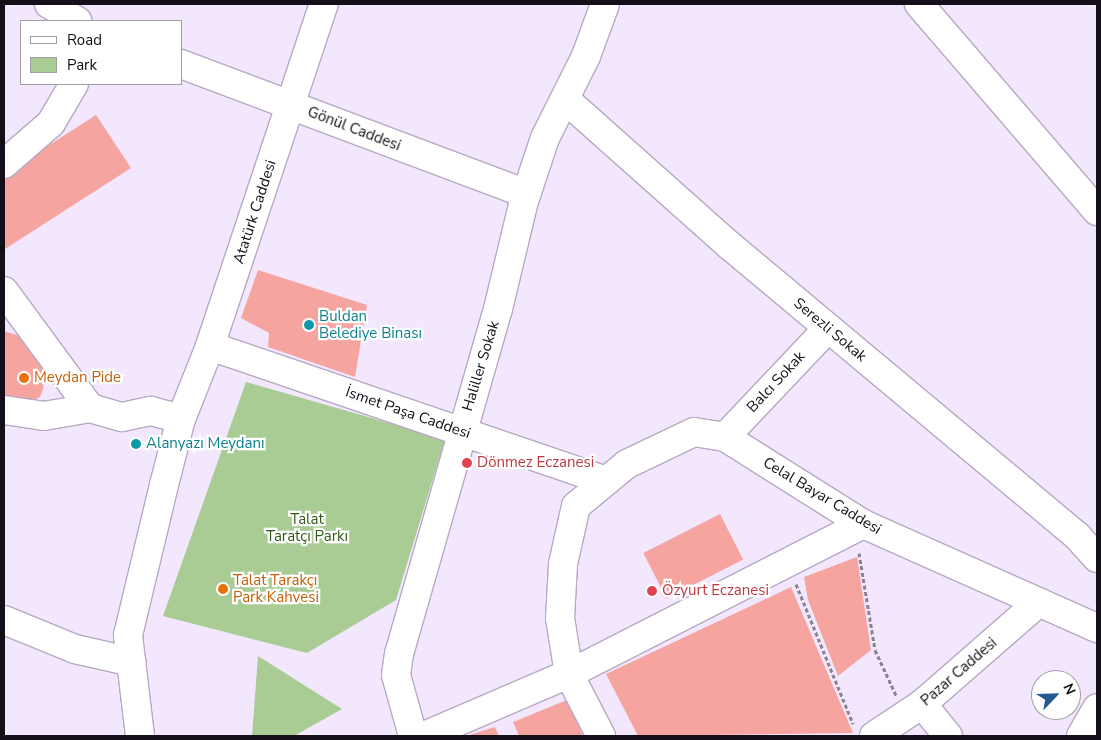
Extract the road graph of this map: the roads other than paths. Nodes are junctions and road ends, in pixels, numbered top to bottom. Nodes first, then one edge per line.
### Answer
1 (49, 4) edge
2 (324, 4) edge
3 (605, 4) edge
4 (919, 4) edge
5 (75, 20) edge
6 (182, 64) edge
7 (73, 85) edge
8 (565, 99) junction
9 (291, 105) junction
10 (4, 164) edge
11 (526, 194) junction
12 (1097, 211) edge
13 (4, 291) edge
14 (828, 328) junction
15 (210, 346) junction
16 (90, 408) junction
17 (4, 410) edge
18 (181, 419) junction
19 (461, 431) junction
20 (725, 437) junction
21 (606, 481) junction
22 (855, 528) junction
23 (1097, 558) edge
24 (1039, 602) junction
25 (4, 620) edge
26 (1097, 628) edge
27 (132, 662) junction
28 (569, 674) junction
29 (1097, 708) edge
30 (915, 709) junction
31 (864, 732) edge
32 (140, 736) edge
33 (413, 736) edge
34 (424, 736) edge
35 (601, 736) edge
36 (948, 736) edge
37 (1081, 736) edge

1 - 5 street
2 - 9 street, Atatürk Caddesi
3 - 8 street, Haliller Sokak
4 - 12 street
6 - 9 street, Gönül Caddesi
7 - 10 street
8 - 11 street, Haliller Sokak
8 - 14 street, Serezli Sokak
9 - 11 street, Gönül Caddesi
9 - 15 street, Atatürk Caddesi
11 - 19 street, Haliller Sokak
13 - 16 street
14 - 20 street, Balcı Sokak
14 - 23 street, Serezli Sokak
15 - 18 street, Atatürk Caddesi
15 - 19 street, İsmet Paşa Caddesi
16 - 17 street
16 - 18 street
18 - 27 street, Atatürk Caddesi
19 - 21 street, İsmet Paşa Caddesi
19 - 33 street, Haliller Sokak
20 - 21 street, Celal Bayar Caddesi
20 - 22 street, Celal Bayar Caddesi
21 - 28 street, Celal Bayar Caddesi
22 - 24 street, Celal Bayar Caddesi
22 - 28 street
24 - 26 street, Celal Bayar Caddesi
24 - 30 street, Pazar Caddesi
25 - 27 street
27 - 32 street, Atatürk Caddesi
28 - 34 street
28 - 35 street, Celal Bayar Caddesi
29 - 37 street
30 - 31 street, Pazar Caddesi
30 - 36 street

